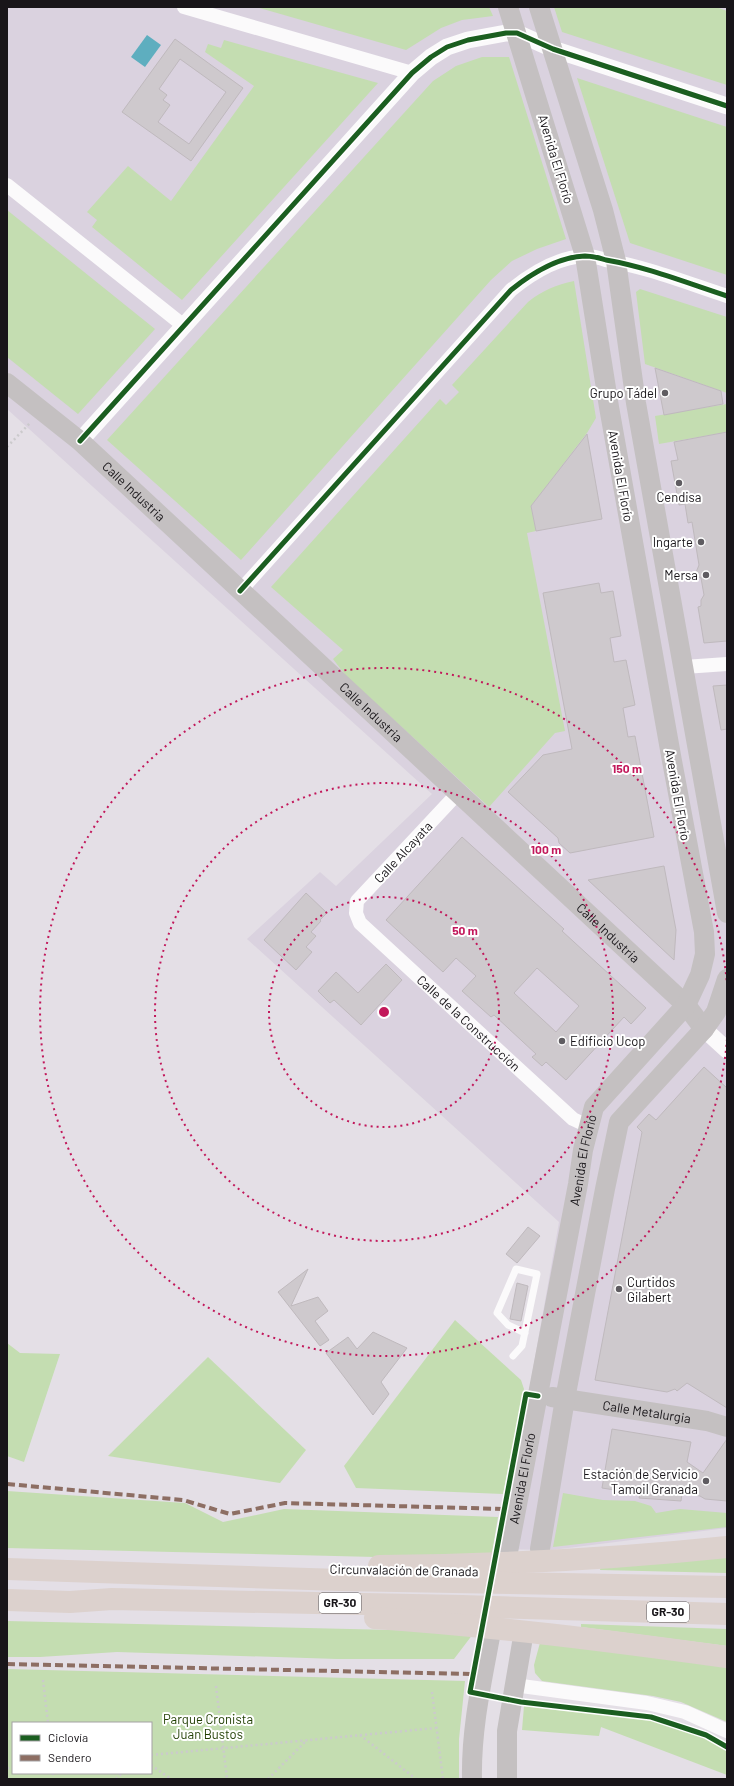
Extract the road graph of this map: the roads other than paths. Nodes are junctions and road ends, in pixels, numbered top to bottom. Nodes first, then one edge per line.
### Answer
1 (184, 7) edge
2 (508, 7) edge
3 (540, 7) edge
4 (516, 33) junction
5 (553, 49) junction
6 (412, 73) junction
7 (727, 106) edge
8 (7, 185) edge
9 (586, 256) junction
10 (616, 261) junction
11 (727, 296) edge
12 (184, 326) junction
13 (7, 383) edge
14 (80, 441) junction
15 (240, 590) junction
16 (727, 664) edge
17 (684, 667) junction
18 (655, 672) junction
19 (457, 794) junction
20 (721, 845) edge
21 (688, 848) junction
22 (356, 913) joint
23 (727, 913) edge
24 (727, 979) edge
25 (686, 1005) junction
26 (704, 1029) junction
27 (727, 1050) edge
28 (588, 1126) junction
29 (616, 1132) junction
30 (525, 1333) junction
31 (513, 1356) dead end
32 (538, 1396) junction
33 (565, 1400) junction
34 (727, 1427) edge
35 (727, 1535) edge
36 (727, 1547) edge
37 (540, 1550) dead end
38 (508, 1552) dead end
39 (641, 1554) junction
40 (7, 1569) edge
41 (249, 1576) junction
42 (727, 1587) edge
43 (7, 1600) edge
44 (70, 1602) junction
45 (727, 1614) edge
46 (490, 1638) dead end
47 (522, 1643) dead end
48 (727, 1657) edge
49 (514, 1685) junction
50 (474, 1727) junction
51 (507, 1731) junction
52 (727, 1731) edge
53 (472, 1779) edge
54 (507, 1779) edge

1 - 6 street
2 - 4 main road, Avenida El Florío
3 - 5 main road
4 - 5 street
4 - 6 street
4 - 9 main road, Avenida El Florío
5 - 7 street
5 - 10 main road
6 - 12 street
8 - 12 street
9 - 10 street
9 - 15 street
9 - 18 main road, Avenida El Florío
10 - 11 street
10 - 17 main road
12 - 14 street
13 - 14 main road, Calle Industria
14 - 15 main road, Calle Industria
15 - 19 main road, Calle Industria
16 - 17 street
17 - 18 main road
17 - 20 main road
18 - 21 main road, Avenida El Florío
19 - 22 street, Calle Alcayata
19 - 25 main road, Calle Industria
20 - 21 main road
20 - 23 main road
21 - 25 main road, Avenida El Florío
22 - 28 street, Calle de la Construcción
24 - 26 main road, Avenida El Florío
25 - 26 main road, Calle Industria
25 - 28 main road, Avenida El Florío
26 - 27 street, Calle Industria
26 - 29 main road, Avenida El Florío
28 - 29 main road
28 - 32 main road, Avenida El Florío
29 - 33 main road, Avenida El Florío
30 - 30 lane
30 - 31 lane
32 - 33 main road, Calle Metalurgia
32 - 38 main road, Avenida El Florío
33 - 34 main road, Calle Metalurgia
33 - 37 main road, Avenida El Florío
35 - 39 highway
36 - 39 highway
39 - 41 highway
40 - 41 highway, Circunvalación de Granada / GR-30
41 - 42 highway, Circunvalación de Granada / GR-30
43 - 44 highway, GR-30
44 - 45 highway, GR-30
44 - 48 highway
46 - 50 main road
47 - 49 main road
49 - 51 main road
49 - 52 street
50 - 51 main road
50 - 53 main road
51 - 54 main road

